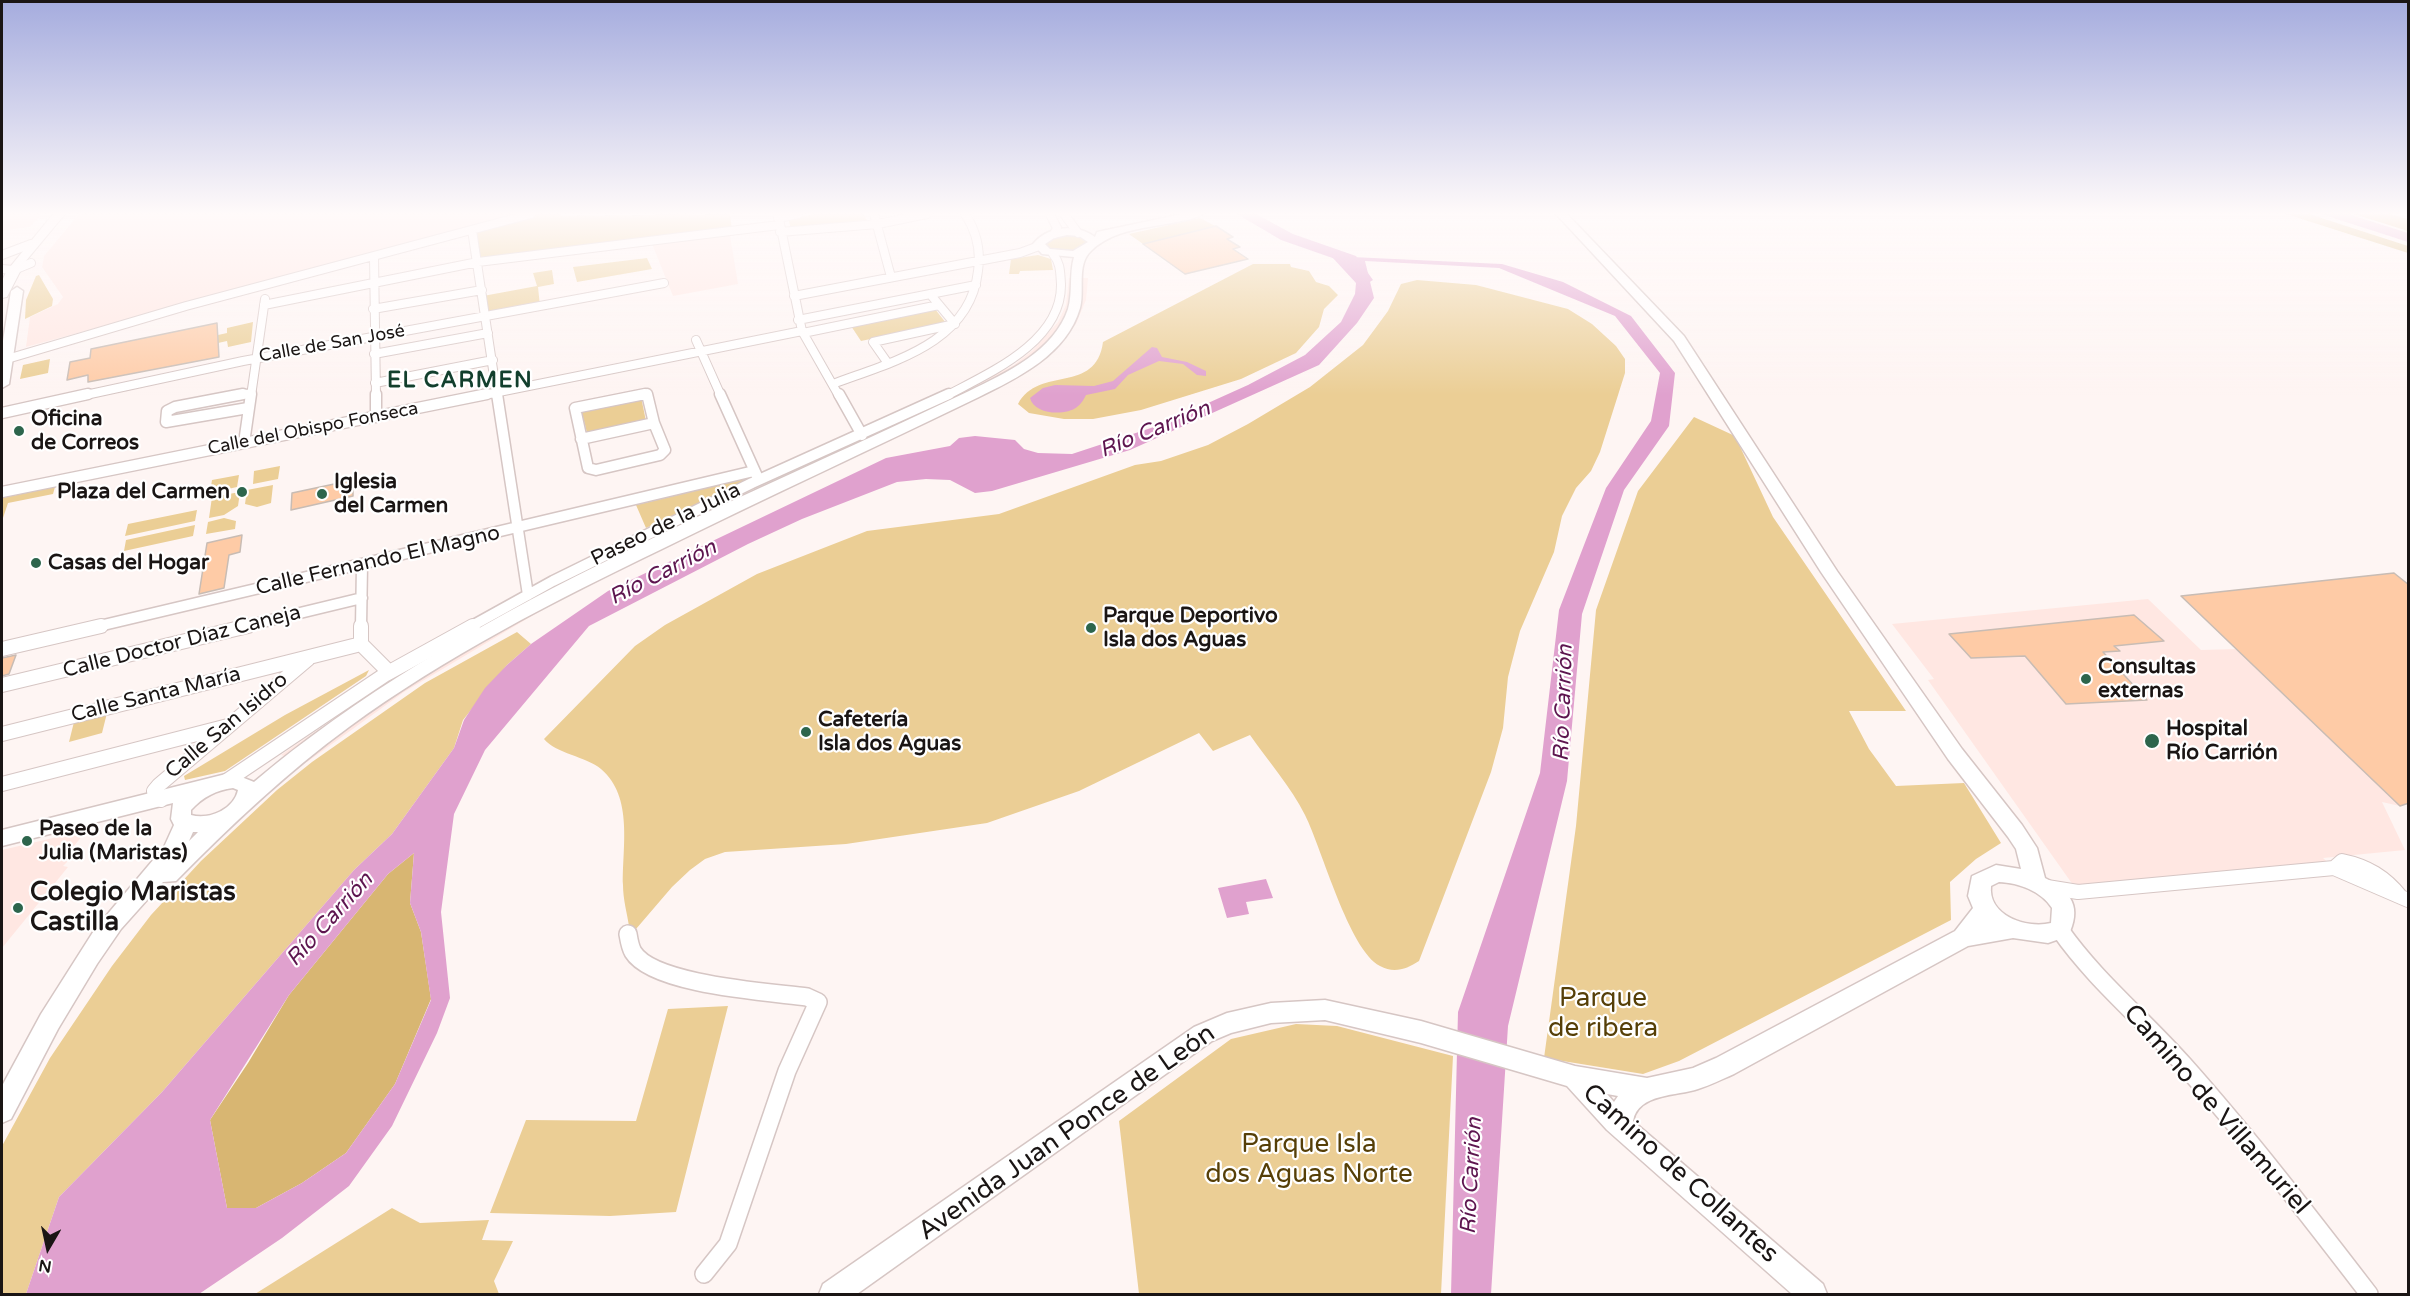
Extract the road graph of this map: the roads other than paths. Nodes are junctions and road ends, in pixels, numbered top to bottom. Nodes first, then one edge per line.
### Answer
1 (8, 274) edge
2 (10, 274) edge
3 (25, 274) edge
4 (310, 274) edge
5 (374, 274) edge
6 (416, 274) edge
7 (480, 274) edge
8 (790, 274) edge
9 (904, 274) edge
10 (978, 274) edge
11 (1060, 274) edge
12 (1077, 274) edge
13 (1618, 274) edge
14 (891, 277) joint
15 (374, 283) junction
16 (664, 283) dead end
17 (976, 285) junction
18 (267, 286) junction
19 (482, 290) junction
20 (17, 291) junction
21 (2, 294) edge
22 (930, 294) junction
23 (794, 296) junction
24 (264, 305) junction
25 (939, 305) junction
26 (374, 309) junction
27 (486, 316) junction
28 (798, 320) junction
29 (955, 324) junction
30 (802, 332) junction
31 (488, 333) junction
32 (373, 337) junction
33 (696, 340) dead end
34 (701, 351) junction
35 (374, 354) junction
36 (256, 358) junction
37 (6, 359) junction
38 (493, 360) junction
39 (887, 362) junction
40 (375, 382) junction
41 (2, 384) edge
42 (834, 384) junction
43 (498, 392) junction
44 (251, 393) junction
45 (248, 408) junction
46 (2, 414) edge
47 (376, 417) junction
48 (654, 423) junction
49 (862, 435) junction
50 (581, 439) junction
51 (244, 443) junction
52 (757, 475) junction
53 (2, 492) edge
54 (517, 528) junction
55 (362, 565) junction
56 (528, 594) junction
57 (362, 598) junction
58 (361, 644) junction
59 (2, 649) edge
60 (311, 656) junction
61 (386, 674) junction
62 (2, 686) edge
63 (228, 726) junction
64 (2, 734) edge
65 (2, 784) edge
66 (205, 788) junction
67 (237, 788) junction
68 (161, 800) junction
69 (130, 808) junction
70 (227, 816) junction
71 (183, 818) junction
72 (2, 838) edge
73 (2026, 848) junction
74 (2007, 873) junction
75 (2040, 884) junction
76 (2078, 892) junction
77 (2405, 899) edge
78 (1985, 908) junction
79 (2063, 921) junction
80 (2013, 929) junction
81 (628, 934) dead end
82 (1963, 938) junction
83 (59, 1005) junction
84 (1575, 1077) junction
85 (1647, 1089) junction
86 (2, 1111) edge
87 (1620, 1125) junction
88 (704, 1274) dead end
89 (833, 1294) edge
90 (1813, 1294) edge
91 (2369, 1294) edge

1 - 21 main road
2 - 20 main road
3 - 20 main road
4 - 18 street
5 - 15 street
6 - 15 street
7 - 19 street
8 - 23 street
9 - 14 street
10 - 17 street
11 - 49 street, Paseo de la Julia
12 - 67 main road, Paseo de la Julia
13 - 73 main road
14 - 23 street
15 - 24 street
15 - 26 street
16 - 27 street, Calle de San José
17 - 22 street
17 - 29 street
18 - 24 street
18 - 37 street
19 - 26 street
19 - 27 street
20 - 37 main road
22 - 25 street
22 - 28 street
23 - 28 street
24 - 36 street
25 - 29 street
25 - 30 street, Calle del Obispo Fonseca
26 - 32 street
27 - 31 street
27 - 32 street, Calle de San José
28 - 30 street
29 - 39 street
29 - 39 street
30 - 34 street, Calle del Obispo Fonseca
30 - 42 street
31 - 35 street
31 - 38 street
32 - 35 street
32 - 36 street, Calle de San José
33 - 34 street
34 - 43 street, Calle del Obispo Fonseca
34 - 52 street
35 - 40 street
36 - 44 street
36 - 46 street, Calle de San José
37 - 41 main road
38 - 40 street
38 - 43 street
39 - 42 street
40 - 47 street
42 - 49 street
43 - 47 street, Calle del Obispo Fonseca
43 - 54 street
44 - 45 street
44 - 45 street
45 - 51 street
47 - 51 street, Calle del Obispo Fonseca
48 - 50 street
48 - 50 street
48 - 50 street
49 - 52 street, Paseo de la Julia
51 - 53 street, Calle del Obispo Fonseca
52 - 54 street, Calle Fernando El Magno
52 - 56 street, Paseo de la Julia
54 - 55 street, Calle Fernando El Magno
54 - 56 street
55 - 57 street
55 - 59 street, Calle Fernando El Magno
56 - 61 street, Paseo de la Julia
57 - 58 street
57 - 62 street, Calle Doctor Díaz Caneja
58 - 60 street, Calle Santa María
58 - 61 street
60 - 63 street, Calle San Isidro
60 - 64 street, Calle Santa María
61 - 67 street, Paseo de la Julia
63 - 65 street
63 - 68 street, Calle San Isidro
66 - 67 main road
66 - 68 main road
66 - 71 main road
67 - 70 main road
68 - 69 main road
69 - 71 main road
69 - 72 main road
70 - 71 main road
70 - 83 main road
71 - 83 main road
73 - 74 main road
73 - 75 main road
74 - 75 main road
74 - 78 main road
75 - 76 street
75 - 79 main road
76 - 77 street
76 - 79 street
78 - 80 main road
78 - 82 main road
79 - 80 main road
79 - 91 street, Camino de Villamuriel
80 - 82 main road
81 - 88 street
82 - 85 main road
83 - 86 main road
84 - 85 main road, Avenida Juan Ponce de León
84 - 87 main road, Camino de Collantes
84 - 89 main road, Avenida Juan Ponce de León
85 - 87 main road
87 - 90 main road, Camino de Collantes

